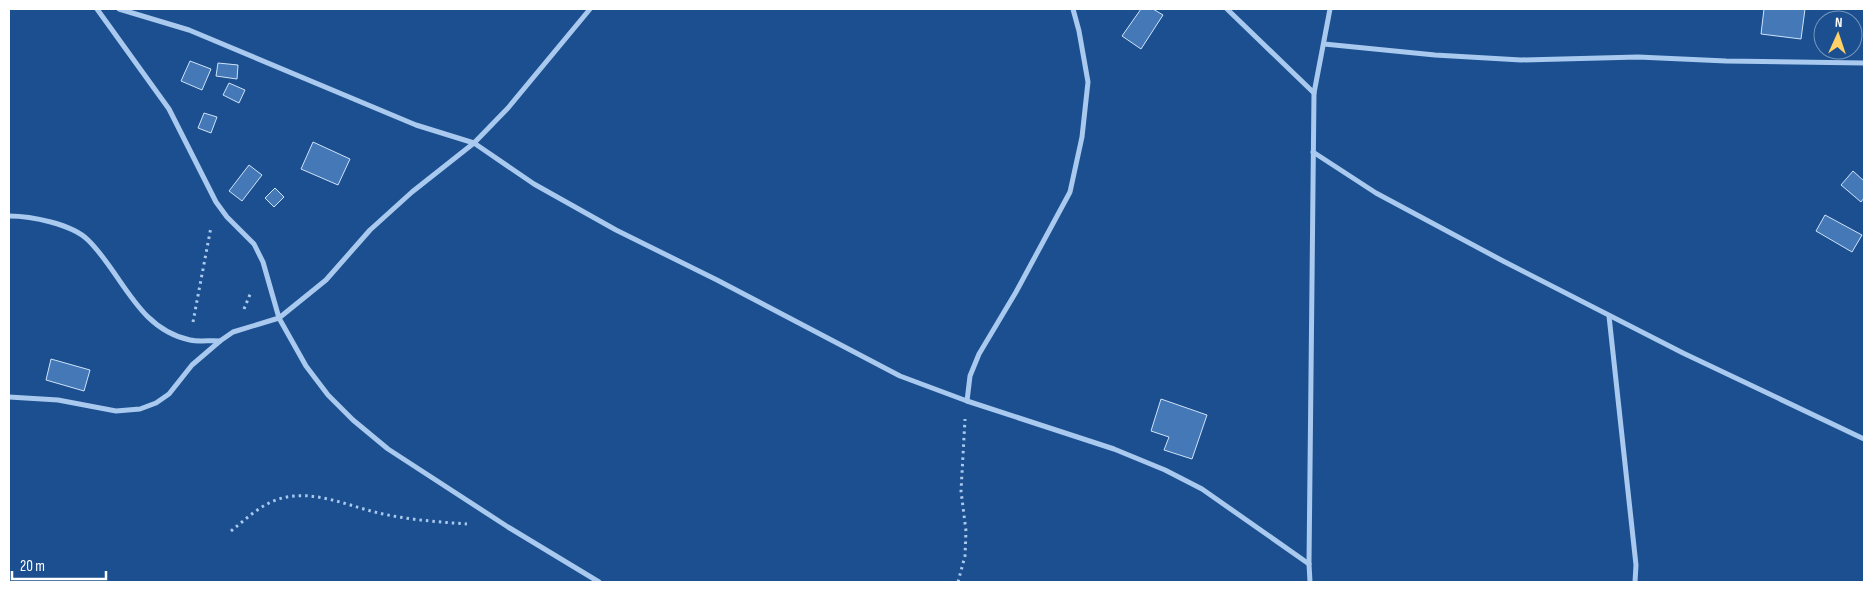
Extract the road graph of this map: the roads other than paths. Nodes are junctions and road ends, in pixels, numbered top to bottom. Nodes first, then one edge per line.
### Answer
1 (97, 9) edge
2 (120, 9) edge
3 (590, 9) edge
4 (1073, 9) edge
5 (1227, 9) edge
6 (1330, 9) edge
7 (1324, 44) junction
8 (1864, 63) edge
9 (1314, 93) junction
10 (474, 143) junction
11 (1313, 152) junction
12 (9, 216) edge
13 (1609, 316) junction
14 (279, 318) junction
15 (220, 341) junction
16 (9, 397) edge
17 (967, 401) junction
18 (1864, 439) edge
19 (1309, 564) junction
20 (599, 582) edge
21 (1310, 582) edge
22 (1635, 582) edge

1 - 14 street
2 - 10 street
3 - 10 street
4 - 17 street
5 - 9 street
6 - 7 street
7 - 8 street
7 - 9 street
9 - 11 street
10 - 14 street
10 - 17 street
11 - 13 street
11 - 19 street
12 - 15 street
13 - 18 street
13 - 22 street
14 - 15 street
14 - 20 street
15 - 16 street
17 - 19 street
19 - 21 street

